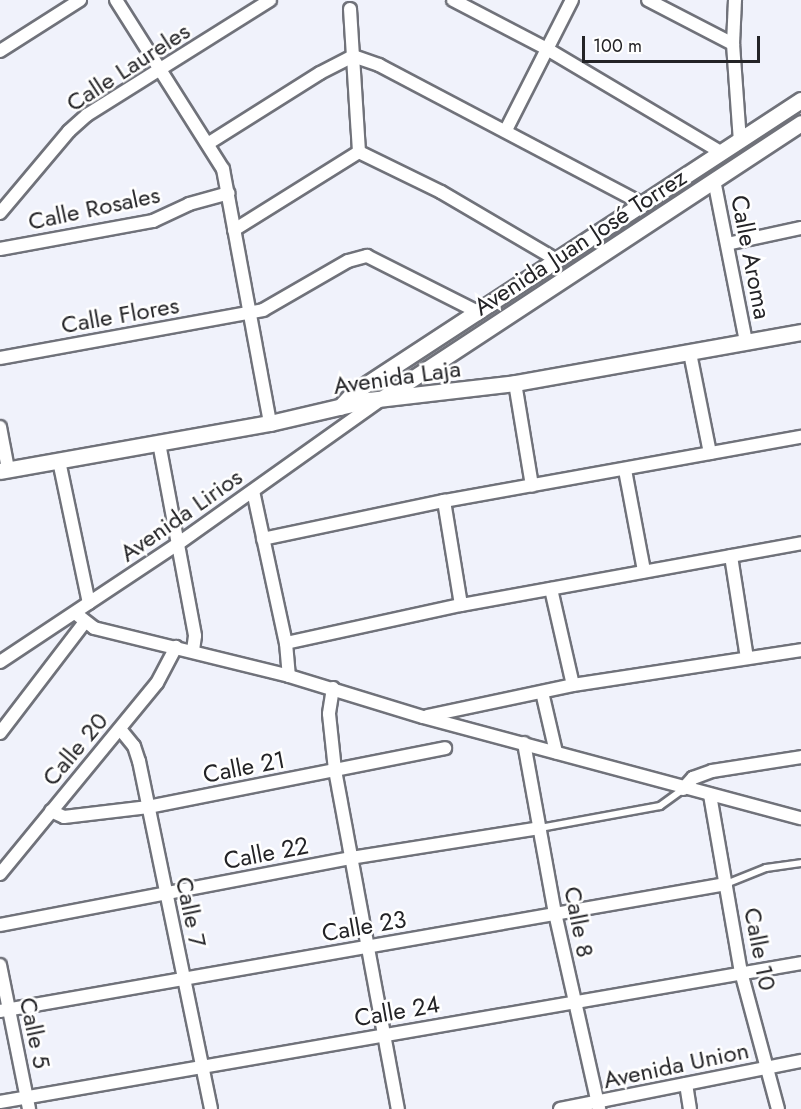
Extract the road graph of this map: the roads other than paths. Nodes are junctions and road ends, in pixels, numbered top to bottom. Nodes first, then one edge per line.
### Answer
1 (80, 0) edge
2 (116, 0) edge
3 (270, 0) edge
4 (453, 0) edge
5 (572, 0) edge
6 (648, 0) edge
7 (735, 0) edge
8 (350, 9) dead end
9 (733, 44) junction
10 (548, 49) junction
11 (0, 51) edge
12 (353, 56) junction
13 (161, 69) junction
14 (801, 100) edge
15 (801, 123) edge
16 (506, 130) junction
17 (740, 141) junction
18 (208, 143) junction
19 (359, 152) junction
20 (722, 153) junction
21 (714, 180) junction
22 (229, 193) junction
23 (643, 204) junction
24 (0, 213) edge
25 (801, 228) edge
26 (234, 230) junction
27 (727, 244) junction
28 (0, 249) edge
29 (558, 260) junction
30 (478, 312) junction
31 (247, 313) junction
32 (801, 332) edge
33 (746, 342) junction
34 (690, 353) junction
35 (0, 358) edge
36 (515, 384) junction
37 (383, 398) junction
38 (340, 407) junction
39 (270, 423) junction
40 (0, 427) edge
41 (801, 436) edge
42 (159, 443) junction
43 (710, 453) junction
44 (59, 461) junction
45 (4, 470) edge
46 (625, 470) junction
47 (532, 486) junction
48 (253, 491) junction
49 (444, 501) junction
50 (263, 539) junction
51 (179, 543) junction
52 (801, 543) edge
53 (731, 556) junction
54 (644, 571) junction
55 (551, 589) junction
56 (89, 603) junction
57 (461, 605) junction
58 (75, 613) junction
59 (84, 623) junction
60 (286, 643) junction
61 (176, 647) junction
62 (801, 650) edge
63 (193, 651) junction
64 (747, 658) junction
65 (0, 662) edge
66 (289, 676) junction
67 (573, 685) junction
68 (333, 688) junction
69 (542, 692) junction
70 (423, 717) junction
71 (120, 729) junction
72 (0, 733) edge
73 (524, 743) junction
74 (445, 748) dead end
75 (556, 752) junction
76 (801, 757) edge
77 (334, 770) junction
78 (683, 789) junction
79 (710, 795) junction
80 (148, 807) junction
81 (51, 811) junction
82 (801, 818) edge
83 (540, 828) junction
84 (351, 858) junction
85 (801, 863) edge
86 (0, 874) edge
87 (726, 884) junction
88 (165, 893) junction
89 (555, 913) junction
90 (0, 925) edge
91 (369, 946) junction
92 (801, 963) edge
93 (0, 965) edge
94 (741, 972) junction
95 (184, 978) junction
96 (574, 1004) junction
97 (4, 1011) edge
98 (386, 1033) junction
99 (801, 1061) edge
100 (764, 1067) junction
101 (203, 1068) junction
102 (687, 1084) junction
103 (0, 1102) edge
104 (28, 1103) edge
105 (598, 1106) edge
106 (211, 1109) edge
107 (398, 1109) edge
108 (560, 1109) edge
109 (690, 1109) edge
110 (778, 1109) edge

1 - 11 street
2 - 13 street
3 - 13 street, Calle Laureles
4 - 10 street
5 - 10 street
6 - 9 street
7 - 9 street
8 - 12 street
9 - 17 street
10 - 16 street
10 - 20 street
12 - 16 street
12 - 18 street
12 - 19 street
13 - 18 street
13 - 24 street, Calle Laureles
14 - 17 street
15 - 21 street, Avenida Juan José Torrez
16 - 23 street
17 - 20 street
18 - 22 street
19 - 26 street
19 - 29 street
20 - 23 street
21 - 27 street, Calle Aroma
21 - 37 street, Avenida Juan José Torrez
22 - 26 street
22 - 28 street, Calle Rosales
23 - 29 street
25 - 27 street
26 - 31 street
27 - 33 street, Calle Aroma
29 - 30 street
30 - 31 street, Calle Flores
30 - 38 street
31 - 35 street, Calle Flores
31 - 39 street
32 - 33 street, Avenida Laja
33 - 34 street, Avenida Laja
34 - 36 street, Avenida Laja
34 - 43 street
36 - 37 street, Avenida Laja
36 - 47 street
37 - 38 street, Avenida Laja
37 - 48 street, Avenida Lirios
38 - 39 street, Avenida Laja
39 - 42 street, Avenida Laja
40 - 45 street
41 - 43 street
42 - 44 street, Avenida Laja
42 - 51 street
43 - 46 street
44 - 45 street, Avenida Laja
44 - 56 street
46 - 47 street
46 - 54 street
47 - 49 street
48 - 50 street
48 - 51 street, Avenida Lirios
49 - 50 street
49 - 57 street
50 - 60 street
51 - 56 street, Avenida Lirios
51 - 63 street
52 - 53 street
53 - 54 street
53 - 64 street
54 - 55 street
55 - 57 street
55 - 67 street
56 - 58 street, Avenida Lirios
57 - 60 street
58 - 59 street
58 - 65 street, Avenida Lirios
59 - 61 street
59 - 72 street
60 - 66 street
61 - 63 street
61 - 71 street, Calle 20
62 - 64 street
63 - 66 street
64 - 67 street
66 - 68 street
67 - 69 street
68 - 70 street
68 - 77 street
69 - 70 street
69 - 75 street
70 - 73 street
71 - 80 street, Calle 7
71 - 81 street, Calle 20
73 - 75 street
73 - 83 street, Calle 8
74 - 77 street, Calle 21
75 - 78 street
76 - 78 street
77 - 80 street, Calle 21
77 - 84 street
78 - 79 street
78 - 83 lane
79 - 82 street
79 - 87 street, Calle 10
80 - 81 street, Calle 21
80 - 88 street, Calle 7
81 - 86 street, Calle 20
83 - 84 street, Calle 22
83 - 89 street, Calle 8
84 - 88 street, Calle 22
84 - 91 street
85 - 87 lane
87 - 89 street, Calle 23
87 - 94 street, Calle 10
88 - 90 street, Calle 22
88 - 95 street, Calle 7
89 - 91 street, Calle 23
89 - 96 street, Calle 8
91 - 95 street, Calle 23
91 - 98 street
92 - 94 street, Calle 24
93 - 97 street, Calle 5
94 - 96 street, Calle 24
94 - 100 street, Calle 10
95 - 97 street, Calle 23
95 - 101 street, Calle 7
96 - 98 street, Calle 24
96 - 105 street, Calle 8
97 - 104 street, Calle 5
98 - 101 street, Calle 24
98 - 107 street
99 - 100 street, Avenida Union
100 - 102 street, Avenida Union
100 - 110 street, Calle 10
101 - 104 street, Calle 24
101 - 106 street, Calle 7
102 - 105 street, Avenida Union
102 - 109 street
103 - 104 street, Calle 24
105 - 108 street, Avenida Union

